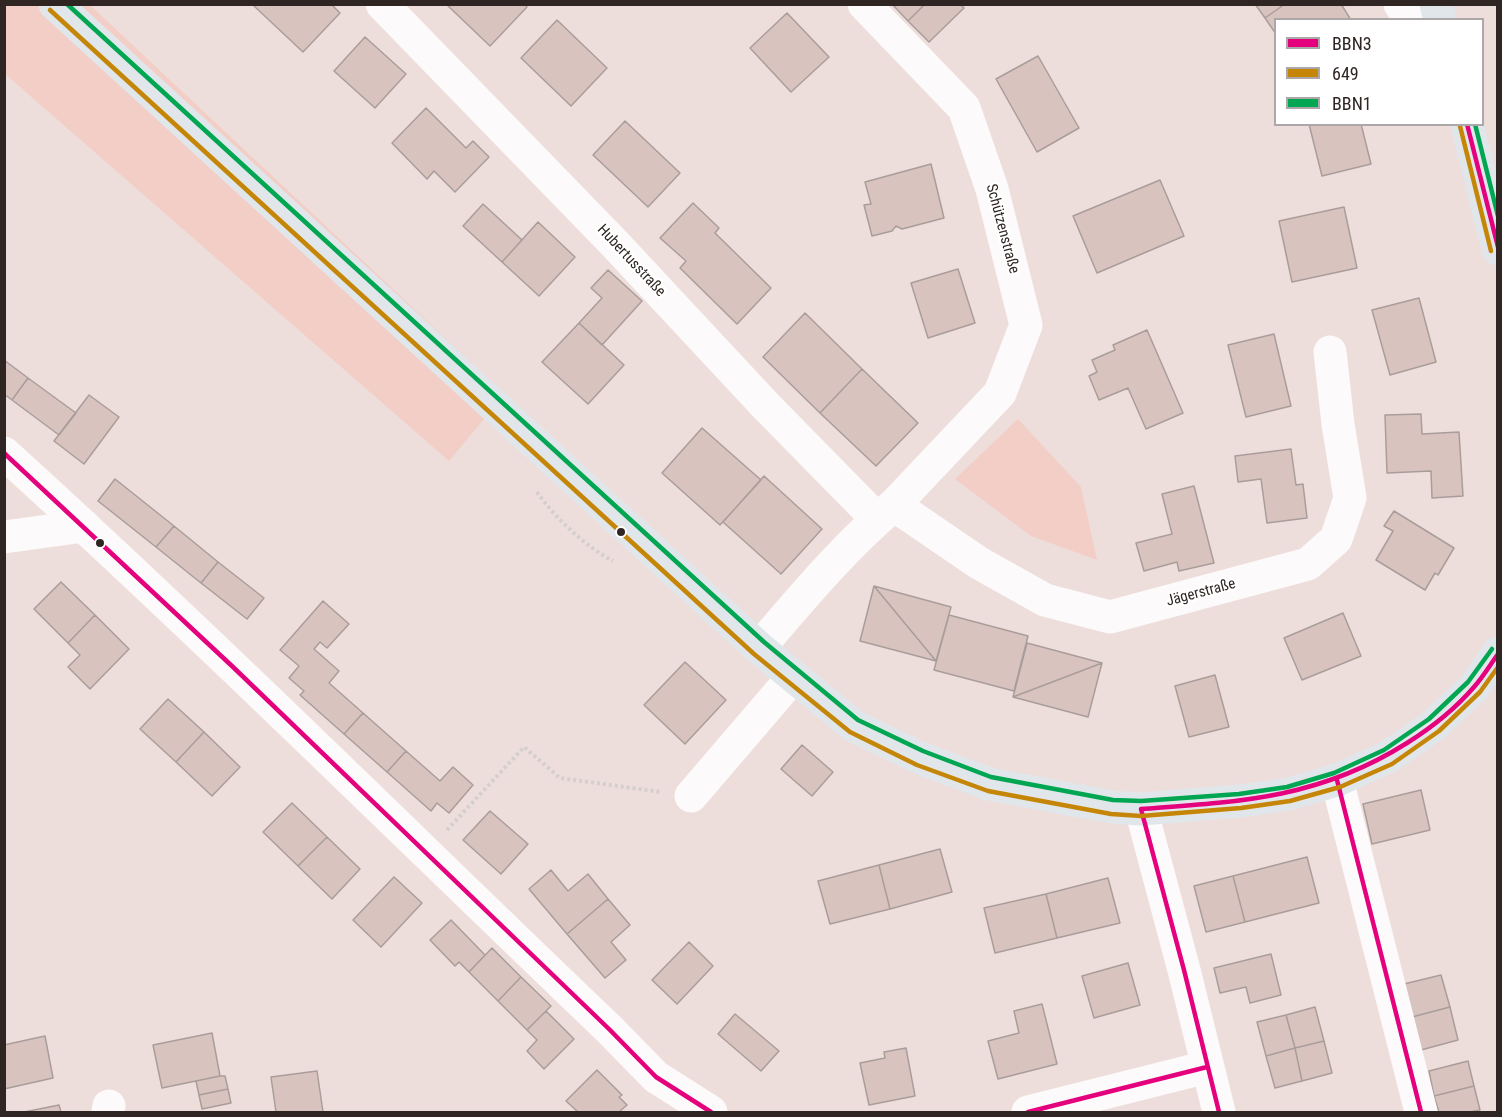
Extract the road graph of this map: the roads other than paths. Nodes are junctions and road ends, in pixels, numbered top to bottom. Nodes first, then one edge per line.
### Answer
1 (55, 4) edge
2 (382, 4) edge
3 (864, 4) edge
4 (1400, 4) edge
5 (1409, 18) edge
6 (1467, 126) edge
7 (1497, 249) edge
8 (1330, 352) dead end
9 (4, 453) edge
10 (885, 512) junction
11 (84, 526) junction
12 (4, 537) edge
13 (759, 648) junction
14 (1497, 653) edge
15 (793, 677) junction
16 (1337, 780) junction
17 (691, 796) road end
18 (1141, 809) junction
19 (1207, 1067) junction
20 (711, 1113) edge
21 (1028, 1113) edge
22 (1219, 1113) edge
23 (1420, 1113) edge

1 - 13 main road
2 - 10 street, Hubertusstraße
3 - 10 street, Schützenstraße
4 - 5 street
6 - 7 main road
8 - 10 street, Jägerstraße
9 - 11 street
10 - 13 street, Schützenstraße
11 - 12 street
11 - 20 street
13 - 15 main road
14 - 16 main road
15 - 17 street
15 - 18 main road
16 - 18 main road
16 - 23 street
18 - 19 street
19 - 21 street
19 - 22 street

